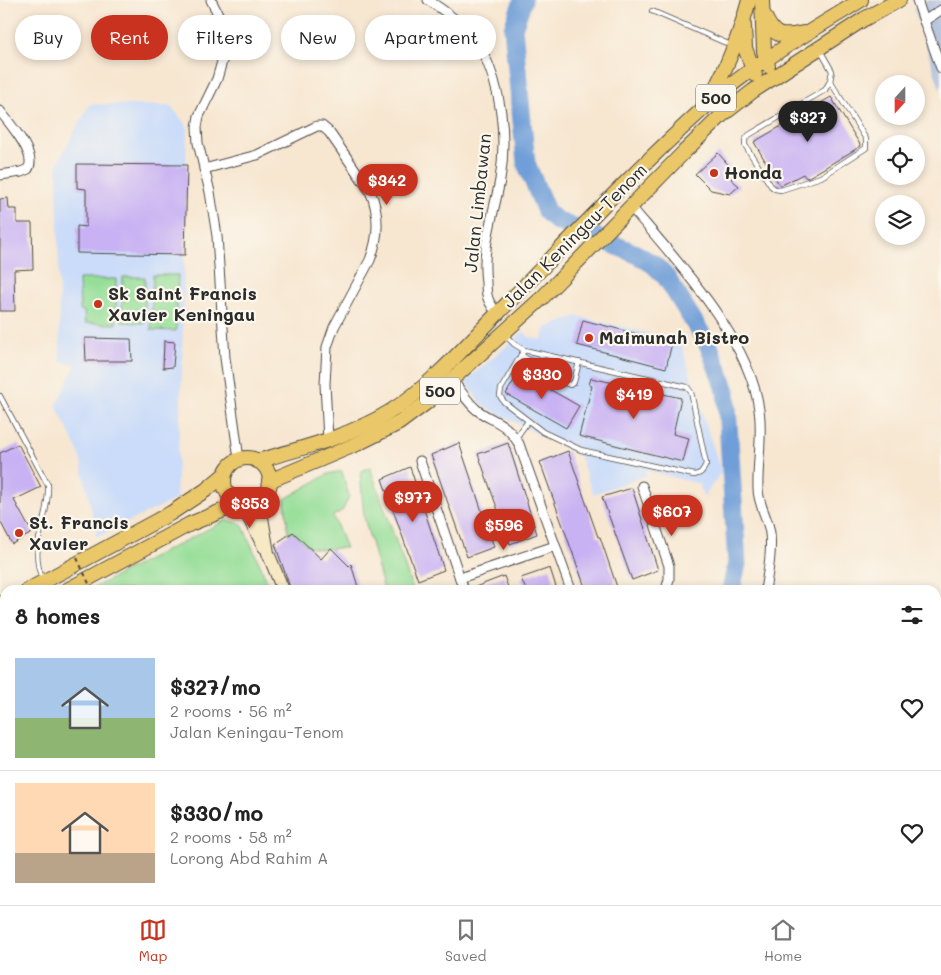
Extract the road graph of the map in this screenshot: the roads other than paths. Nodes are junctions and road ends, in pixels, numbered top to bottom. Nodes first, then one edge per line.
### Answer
1 (212, 0) edge
2 (428, 0) edge
3 (749, 0) edge
4 (861, 0) edge
5 (899, 0) edge
6 (917, 0) edge
7 (438, 3) edge
8 (762, 6) edge
9 (941, 10) edge
10 (652, 11) dead end
11 (744, 18) junction
12 (924, 21) junction
13 (810, 32) junction
14 (734, 47) junction
15 (819, 48) junction
16 (766, 59) junction
17 (940, 64) edge
18 (752, 68) junction
19 (772, 79) junction
20 (830, 81) junction
21 (759, 88) junction
22 (704, 108) junction
23 (0, 111) edge
24 (204, 169) junction
25 (0, 175) edge
26 (631, 207) junction
27 (497, 314) junction
28 (504, 333) junction
29 (524, 350) junction
30 (521, 355) junction
31 (579, 362) junction
32 (452, 380) junction
33 (0, 396) edge
34 (528, 421) junction
35 (515, 438) junction
36 (328, 439) junction
37 (239, 459) junction
38 (257, 461) junction
39 (420, 461) dead end
40 (224, 475) junction
41 (269, 481) junction
42 (642, 486) dead end
43 (259, 500) junction
44 (241, 503) junction
45 (555, 546) junction
46 (268, 553) junction
47 (460, 578) junction
48 (44, 581) junction
49 (37, 585) edge
50 (76, 585) edge
51 (281, 585) edge
52 (462, 585) edge
53 (569, 585) edge
54 (667, 585) edge
55 (766, 585) edge

1 - 24 street
2 - 7 street, Jalan Limbawan
3 - 11 main road
4 - 13 main road, Jalan Keningau-Tenom / 500
5 - 15 main road, Jalan Keningau-Tenom / 500
6 - 12 street
7 - 27 street, Jalan Limbawan
8 - 13 main road
8 - 16 main road
9 - 12 street
10 - 14 lane
11 - 14 main road
11 - 18 main road
12 - 17 street
13 - 16 main road, Jalan Keningau-Tenom / 500
14 - 22 main road
15 - 19 main road, Jalan Keningau-Tenom / 500
15 - 20 lane
16 - 18 main road, Jalan Keningau-Tenom / 500
16 - 19 main road
18 - 21 main road
18 - 22 main road, Jalan Keningau-Tenom / 500
19 - 21 main road, Jalan Keningau-Tenom / 500
20 - 20 lane
21 - 26 main road, Jalan Keningau-Tenom / 500
22 - 27 main road, Jalan Keningau-Tenom / 500
23 - 25 street
24 - 36 street
24 - 37 street
26 - 28 main road, Jalan Keningau-Tenom / 500
26 - 55 street
27 - 36 main road, Jalan Keningau-Tenom / 500
28 - 29 lane
28 - 32 main road, Jalan Keningau-Tenom / 500
29 - 30 lane
29 - 31 lane
30 - 31 lane
30 - 34 lane
31 - 34 lane
32 - 35 street
32 - 41 main road, Jalan Keningau-Tenom / 500
33 - 48 lane
34 - 35 lane
35 - 45 street
36 - 38 main road, Jalan Keningau-Tenom / 500
37 - 38 main road, 500
37 - 40 main road
38 - 41 main road
39 - 47 street
40 - 44 main road
40 - 48 main road
41 - 43 main road
42 - 54 street
43 - 44 main road
43 - 46 street
44 - 46 street
44 - 50 main road
45 - 47 street
45 - 53 street
46 - 51 street
47 - 52 street
48 - 49 main road

